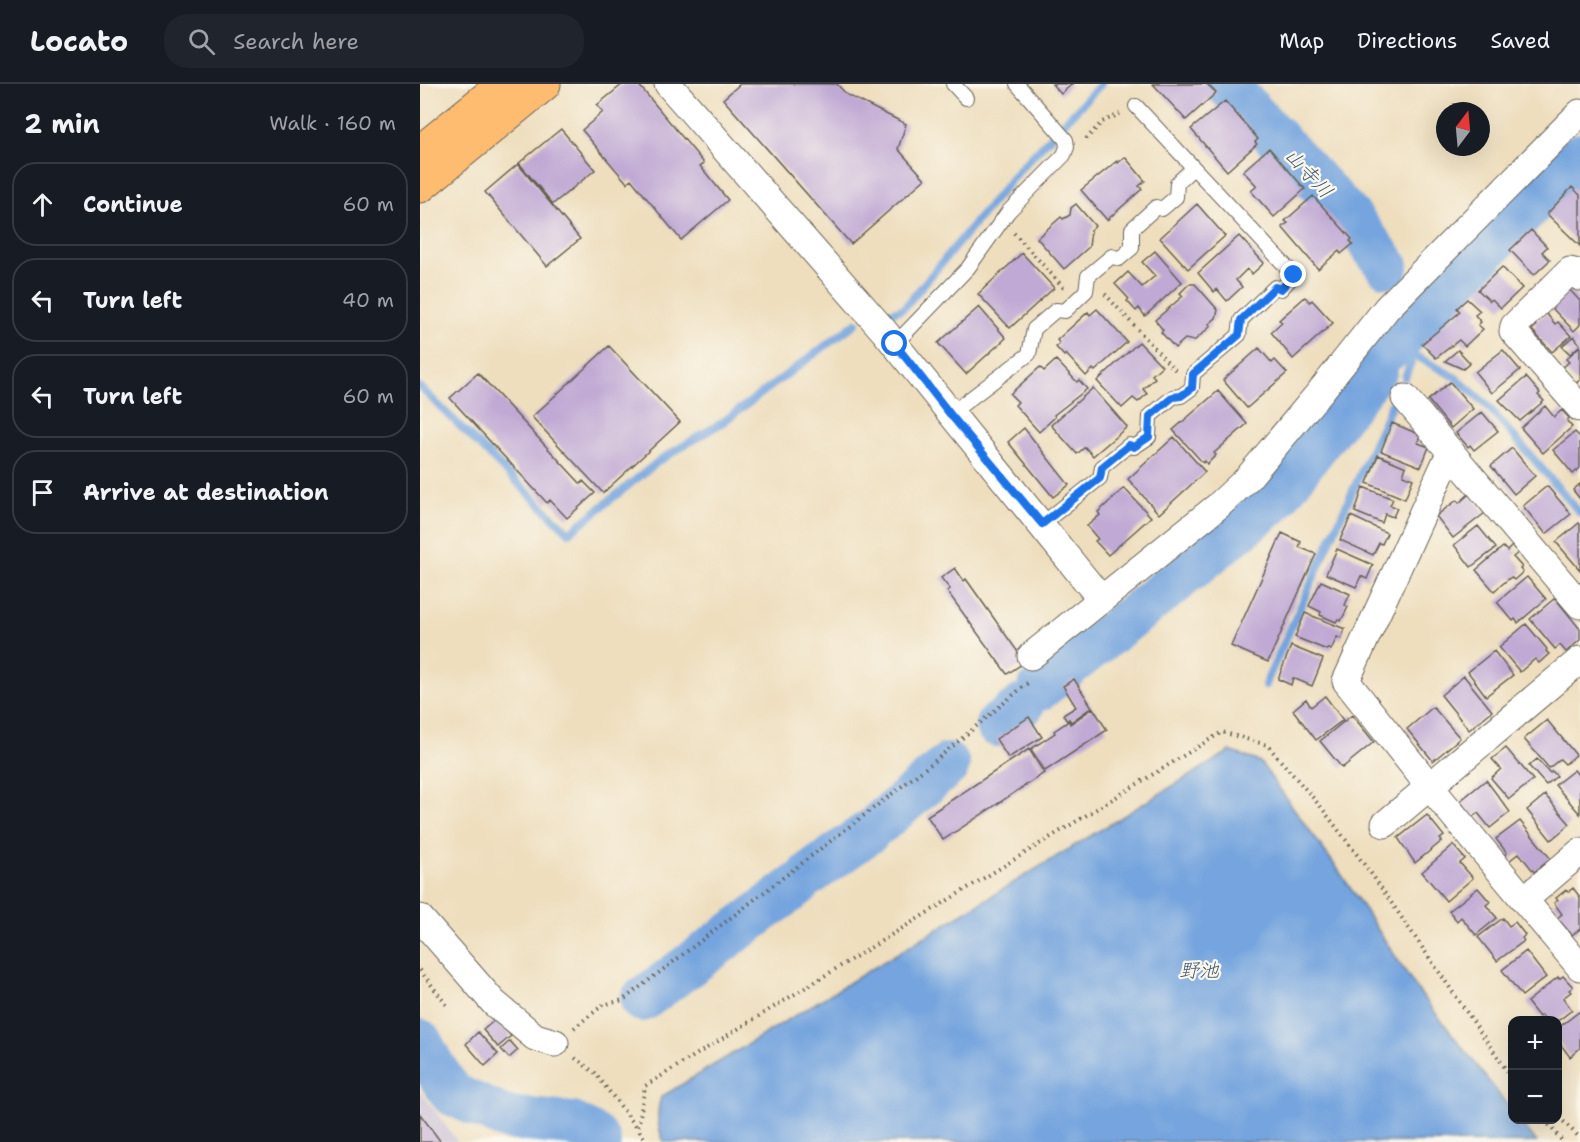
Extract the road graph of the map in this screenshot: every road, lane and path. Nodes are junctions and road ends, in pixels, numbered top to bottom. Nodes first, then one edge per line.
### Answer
1 (504, 84) edge
2 (544, 84) edge
3 (668, 84) edge
4 (953, 84) edge
5 (1017, 84) edge
6 (966, 98) dead end
7 (1136, 106) dead end
8 (1580, 113) edge
9 (420, 152) edge
10 (1193, 168) junction
11 (420, 186) edge
12 (1012, 231) dead end
13 (1088, 276) junction
14 (1580, 278) edge
15 (1075, 301) junction
16 (895, 344) junction
17 (1192, 388) junction
18 (1405, 398) dead end
19 (1580, 408) edge
20 (950, 414) junction
21 (1450, 453) junction
22 (1042, 524) junction
23 (1101, 599) junction
24 (1580, 604) edge
25 (1580, 660) edge
26 (1032, 668) joint
27 (1430, 787) junction
28 (1385, 824) dead end
29 (1580, 852) edge
30 (1524, 900) junction
31 (420, 918) edge
32 (1580, 967) edge
33 (420, 970) edge
34 (449, 1008) dead end
35 (555, 1043) junction
36 (1508, 1072) edge
37 (1562, 1120) edge
38 (1549, 1124) edge
39 (638, 1129) junction
40 (1580, 1138) edge
41 (647, 1142) edge
42 (1563, 1142) edge

1 - 9 main road
2 - 11 main road
3 - 16 street
4 - 6 lane
5 - 16 lane
7 - 10 lane
8 - 23 street
10 - 13 lane
10 - 17 lane
12 - 15 path
13 - 15 lane
13 - 17 path
14 - 19 street
15 - 20 lane
16 - 20 street
17 - 22 lane
18 - 21 street
20 - 22 street
21 - 24 street
21 - 27 street
22 - 23 street
23 - 26 street
25 - 27 street
26 - 35 path
27 - 28 street
27 - 30 street
29 - 30 street
30 - 32 street
31 - 35 street
33 - 34 path
35 - 39 path
36 - 39 path
37 - 40 path
38 - 42 path
39 - 41 path

